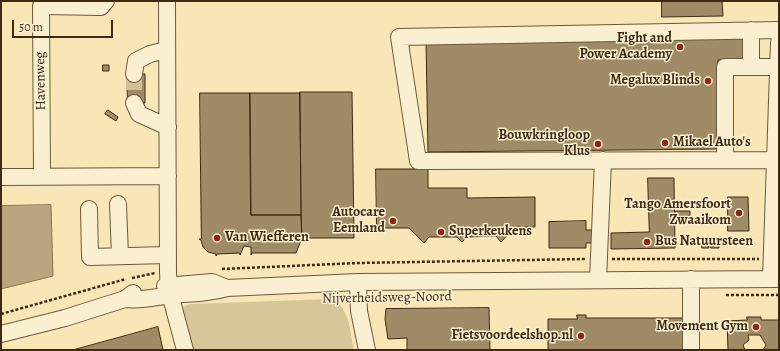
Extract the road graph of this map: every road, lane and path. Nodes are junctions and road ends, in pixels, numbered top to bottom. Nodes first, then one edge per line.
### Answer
1 (106, 1) edge
2 (167, 1) edge
3 (751, 30) junction
4 (779, 30) edge
5 (779, 42) edge
6 (166, 50) junction
7 (751, 67) junction
8 (778, 67) junction
9 (134, 74) tunnel mouth
10 (134, 103) tunnel mouth
11 (168, 127) junction
12 (603, 160) junction
13 (725, 160) junction
14 (775, 160) junction
15 (42, 176) junction
16 (168, 176) junction
17 (1, 177) edge
18 (118, 204) dead end
19 (89, 209) dead end
20 (167, 255) junction
21 (120, 256) junction
22 (775, 279) edge
23 (598, 280) junction
24 (691, 280) junction
25 (358, 282) junction
26 (170, 290) junction
27 (779, 295) edge
28 (720, 296) dead end
29 (1, 334) edge
30 (185, 350) edge
31 (367, 350) edge
32 (692, 350) edge

1 - 15 street, Havenweg
2 - 6 street
3 - 4 street
3 - 7 street
3 - 12 street
5 - 8 street
6 - 9 street
6 - 11 street
7 - 8 street
7 - 13 street
8 - 14 street
10 - 11 street
11 - 16 street
12 - 13 street
12 - 23 street
13 - 14 street
14 - 22 street
15 - 16 street
15 - 17 street
16 - 20 street
18 - 21 street
19 - 21 street
20 - 21 street
20 - 26 street
22 - 24 street, Nijverheidsweg-Noord
23 - 24 street, Nijverheidsweg-Noord
23 - 25 street, Nijverheidsweg-Noord
24 - 32 street
25 - 26 street, Nijverheidsweg-Noord
25 - 31 street
26 - 29 street, Nijverheidsweg-Noord
26 - 30 street
27 - 28 path

